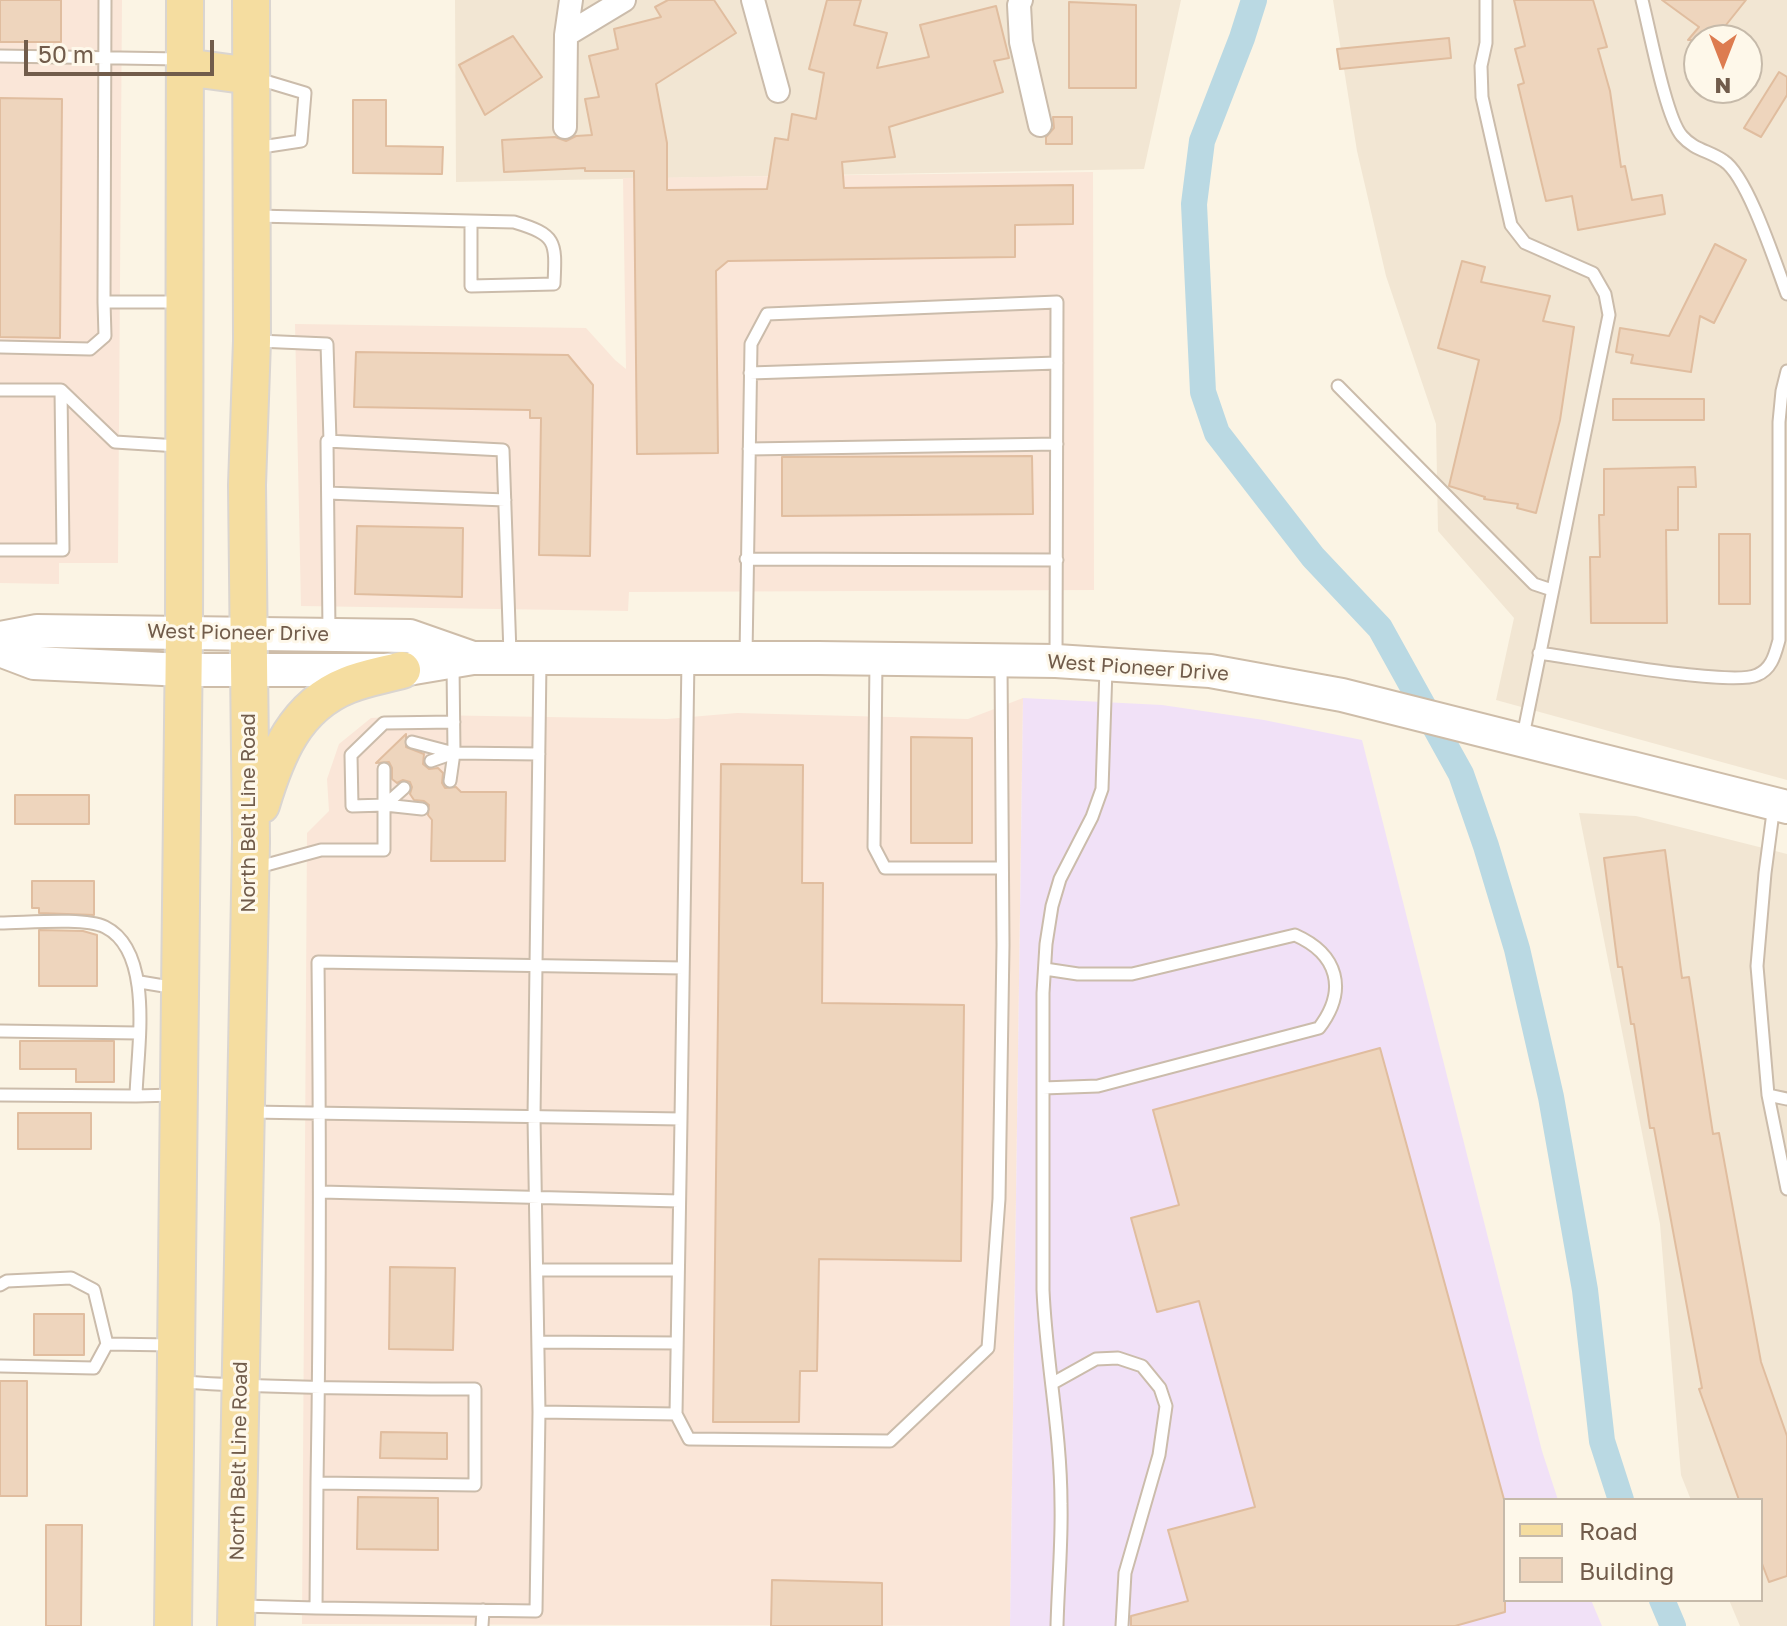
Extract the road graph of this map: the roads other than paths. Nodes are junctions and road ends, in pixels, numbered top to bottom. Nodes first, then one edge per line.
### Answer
1 (105, 0) edge
2 (185, 0) edge
3 (251, 0) edge
4 (571, 0) edge
5 (624, 0) edge
6 (753, 0) edge
7 (1021, 0) edge
8 (1486, 0) edge
9 (1642, 0) edge
10 (566, 35) junction
11 (0, 56) edge
12 (105, 58) junction
13 (185, 63) junction
14 (251, 76) junction
15 (778, 91) dead end
16 (1040, 125) dead end
17 (565, 127) dead end
18 (251, 149) junction
19 (251, 216) junction
20 (471, 221) junction
21 (1787, 294) edge
22 (104, 302) junction
23 (184, 302) junction
24 (252, 341) junction
25 (0, 347) edge
26 (1057, 363) junction
27 (1787, 371) edge
28 (750, 373) junction
29 (1338, 386) dead end
30 (0, 390) edge
31 (61, 390) junction
32 (330, 441) junction
33 (1057, 444) junction
34 (183, 446) junction
35 (749, 449) junction
36 (328, 493) junction
37 (505, 500) junction
38 (0, 550) edge
39 (746, 559) junction
40 (1057, 560) junction
41 (1552, 590) junction
42 (184, 633) junction
43 (248, 633) junction
44 (329, 634) junction
45 (0, 638) edge
46 (0, 650) edge
47 (1539, 653) junction
48 (688, 658) junction
49 (746, 658) junction
50 (876, 658) junction
51 (525, 659) junction
52 (463, 660) junction
53 (1001, 660) junction
54 (1056, 661) junction
55 (1106, 664) junction
56 (247, 669) junction
57 (184, 670) junction
58 (402, 670) junction
59 (454, 722) junction
60 (1522, 740) junction
61 (412, 742) dead end
62 (454, 753) junction
63 (539, 754) junction
64 (431, 761) dead end
65 (384, 769) dead end
66 (450, 781) dead end
67 (404, 788) dead end
68 (385, 805) junction
69 (1781, 805) edge
70 (422, 809) dead end
71 (251, 855) junction
72 (1002, 868) junction
73 (0, 923) edge
74 (536, 966) junction
75 (683, 968) junction
76 (1045, 969) junction
77 (140, 982) junction
78 (181, 989) junction
79 (0, 1031) edge
80 (138, 1033) junction
81 (1043, 1088) junction
82 (0, 1095) edge
83 (179, 1095) junction
84 (1768, 1095) junction
85 (136, 1096) junction
86 (1787, 1099) edge
87 (246, 1112) junction
88 (320, 1114) junction
89 (534, 1117) junction
90 (681, 1119) junction
91 (1787, 1189) edge
92 (321, 1192) junction
93 (536, 1198) junction
94 (679, 1201) junction
95 (537, 1270) junction
96 (678, 1270) junction
97 (0, 1285) edge
98 (538, 1342) junction
99 (677, 1343) junction
100 (107, 1344) junction
101 (177, 1345) junction
102 (0, 1366) edge
103 (176, 1382) junction
104 (1053, 1383) junction
105 (240, 1386) junction
106 (319, 1387) junction
107 (539, 1412) junction
108 (676, 1414) junction
109 (317, 1483) junction
110 (316, 1608) junction
111 (483, 1610) junction
112 (236, 1616) edge
113 (173, 1626) edge
114 (482, 1626) edge
115 (1057, 1626) edge
116 (1122, 1626) edge

1 - 12 lane
2 - 13 main road
3 - 14 main road, North Belt Line Road
4 - 10 street
5 - 10 street
6 - 15 street
7 - 16 street
8 - 41 lane
9 - 21 lane
10 - 17 street
11 - 12 lane
12 - 13 lane
12 - 22 lane
13 - 14 main road
13 - 23 main road
14 - 18 main road, North Belt Line Road
14 - 18 lane
18 - 19 main road, North Belt Line Road
19 - 20 lane
19 - 24 main road, North Belt Line Road
20 - 20 lane
22 - 23 lane
22 - 25 lane
23 - 34 main road
24 - 32 lane
24 - 43 main road, North Belt Line Road
26 - 28 lane
26 - 28 lane
26 - 33 lane
27 - 47 lane
28 - 35 lane
29 - 41 lane
30 - 31 lane
31 - 34 lane
31 - 38 lane
32 - 36 lane
32 - 37 lane
33 - 35 lane
33 - 40 lane
34 - 42 main road
35 - 39 lane
36 - 37 lane
36 - 44 lane
37 - 51 lane
39 - 40 lane
39 - 49 lane
40 - 54 lane
41 - 47 lane
42 - 43 main road, West Pioneer Drive
42 - 45 main road, West Pioneer Drive
42 - 57 main road
43 - 44 main road, West Pioneer Drive
43 - 56 main road, North Belt Line Road
44 - 52 main road, West Pioneer Drive
46 - 57 main road, West Pioneer Drive
47 - 60 lane
48 - 49 main road, West Pioneer Drive
48 - 51 main road, West Pioneer Drive
48 - 75 lane
49 - 50 main road, West Pioneer Drive
50 - 53 main road, West Pioneer Drive
50 - 72 lane
51 - 52 main road, West Pioneer Drive
51 - 63 lane
52 - 58 main road, West Pioneer Drive
52 - 59 lane
53 - 54 main road, West Pioneer Drive
53 - 72 lane
54 - 55 main road, West Pioneer Drive
55 - 60 main road, West Pioneer Drive
55 - 76 lane
56 - 57 main road, West Pioneer Drive
56 - 58 main road, West Pioneer Drive
56 - 71 main road, North Belt Line Road
57 - 78 main road
58 - 71 main road
59 - 62 lane
59 - 68 lane
60 - 69 main road, West Pioneer Drive
61 - 62 lane
62 - 63 lane
62 - 64 lane
62 - 66 lane
63 - 74 lane
65 - 68 lane
67 - 68 lane
68 - 70 lane
68 - 71 lane
69 - 84 lane
71 - 87 main road, North Belt Line Road
72 - 108 lane
73 - 77 lane
74 - 75 lane
74 - 88 lane
74 - 89 lane
75 - 90 lane
76 - 81 lane
76 - 81 lane
77 - 78 lane
77 - 80 lane
78 - 83 main road
79 - 80 lane
80 - 85 lane
81 - 104 lane
82 - 85 lane
83 - 85 lane
83 - 101 main road
84 - 86 lane
84 - 91 lane
87 - 88 lane
87 - 105 main road, North Belt Line Road
88 - 89 lane
88 - 92 lane
89 - 90 lane
89 - 93 lane
90 - 94 lane
92 - 93 lane
92 - 106 lane
93 - 94 lane
93 - 95 lane
94 - 96 lane
95 - 96 lane
95 - 98 lane
96 - 99 lane
97 - 100 lane
98 - 99 lane
98 - 107 lane
99 - 108 lane
100 - 101 lane
100 - 102 lane
101 - 103 main road
103 - 105 lane
103 - 113 main road
104 - 115 lane
104 - 116 lane
105 - 106 lane
105 - 112 main road, North Belt Line Road
106 - 109 lane
106 - 109 lane
107 - 108 lane
107 - 111 lane
109 - 110 lane
110 - 111 lane
110 - 112 lane
111 - 114 lane

